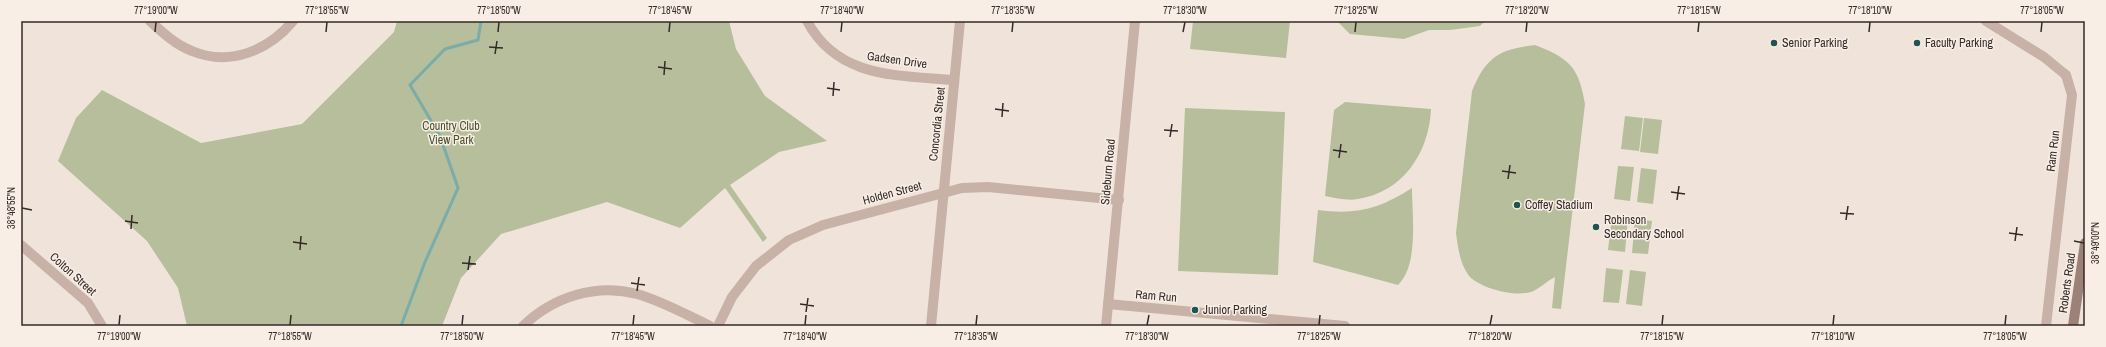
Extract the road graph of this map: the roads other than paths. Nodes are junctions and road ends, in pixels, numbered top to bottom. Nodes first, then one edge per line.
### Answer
1 (150, 21) edge
2 (293, 21) edge
3 (807, 21) edge
4 (960, 21) edge
5 (1135, 21) edge
6 (1987, 21) edge
7 (954, 80) junction
8 (943, 193) junction
9 (1119, 200) junction
10 (2085, 243) edge
11 (21, 244) edge
12 (1108, 304) junction
13 (102, 326) edge
14 (523, 326) edge
15 (710, 326) edge
16 (718, 326) edge
17 (931, 326) edge
18 (1106, 326) edge
19 (1345, 326) edge
20 (2046, 326) edge
21 (2073, 326) edge

1 - 2 street
3 - 7 street, Gadsen Drive
4 - 7 street, Concordia Street
5 - 9 street, Sideburn Road
6 - 20 street, Ram Run
7 - 8 street, Concordia Street
8 - 9 street, Holden Street
8 - 16 street, Holden Street
8 - 17 street, Concordia Street
9 - 12 street, Sideburn Road
10 - 21 main road, Roberts Road
11 - 13 street, Colton Street
12 - 18 street, Sideburn Road
12 - 19 street, Ram Run
14 - 15 street

